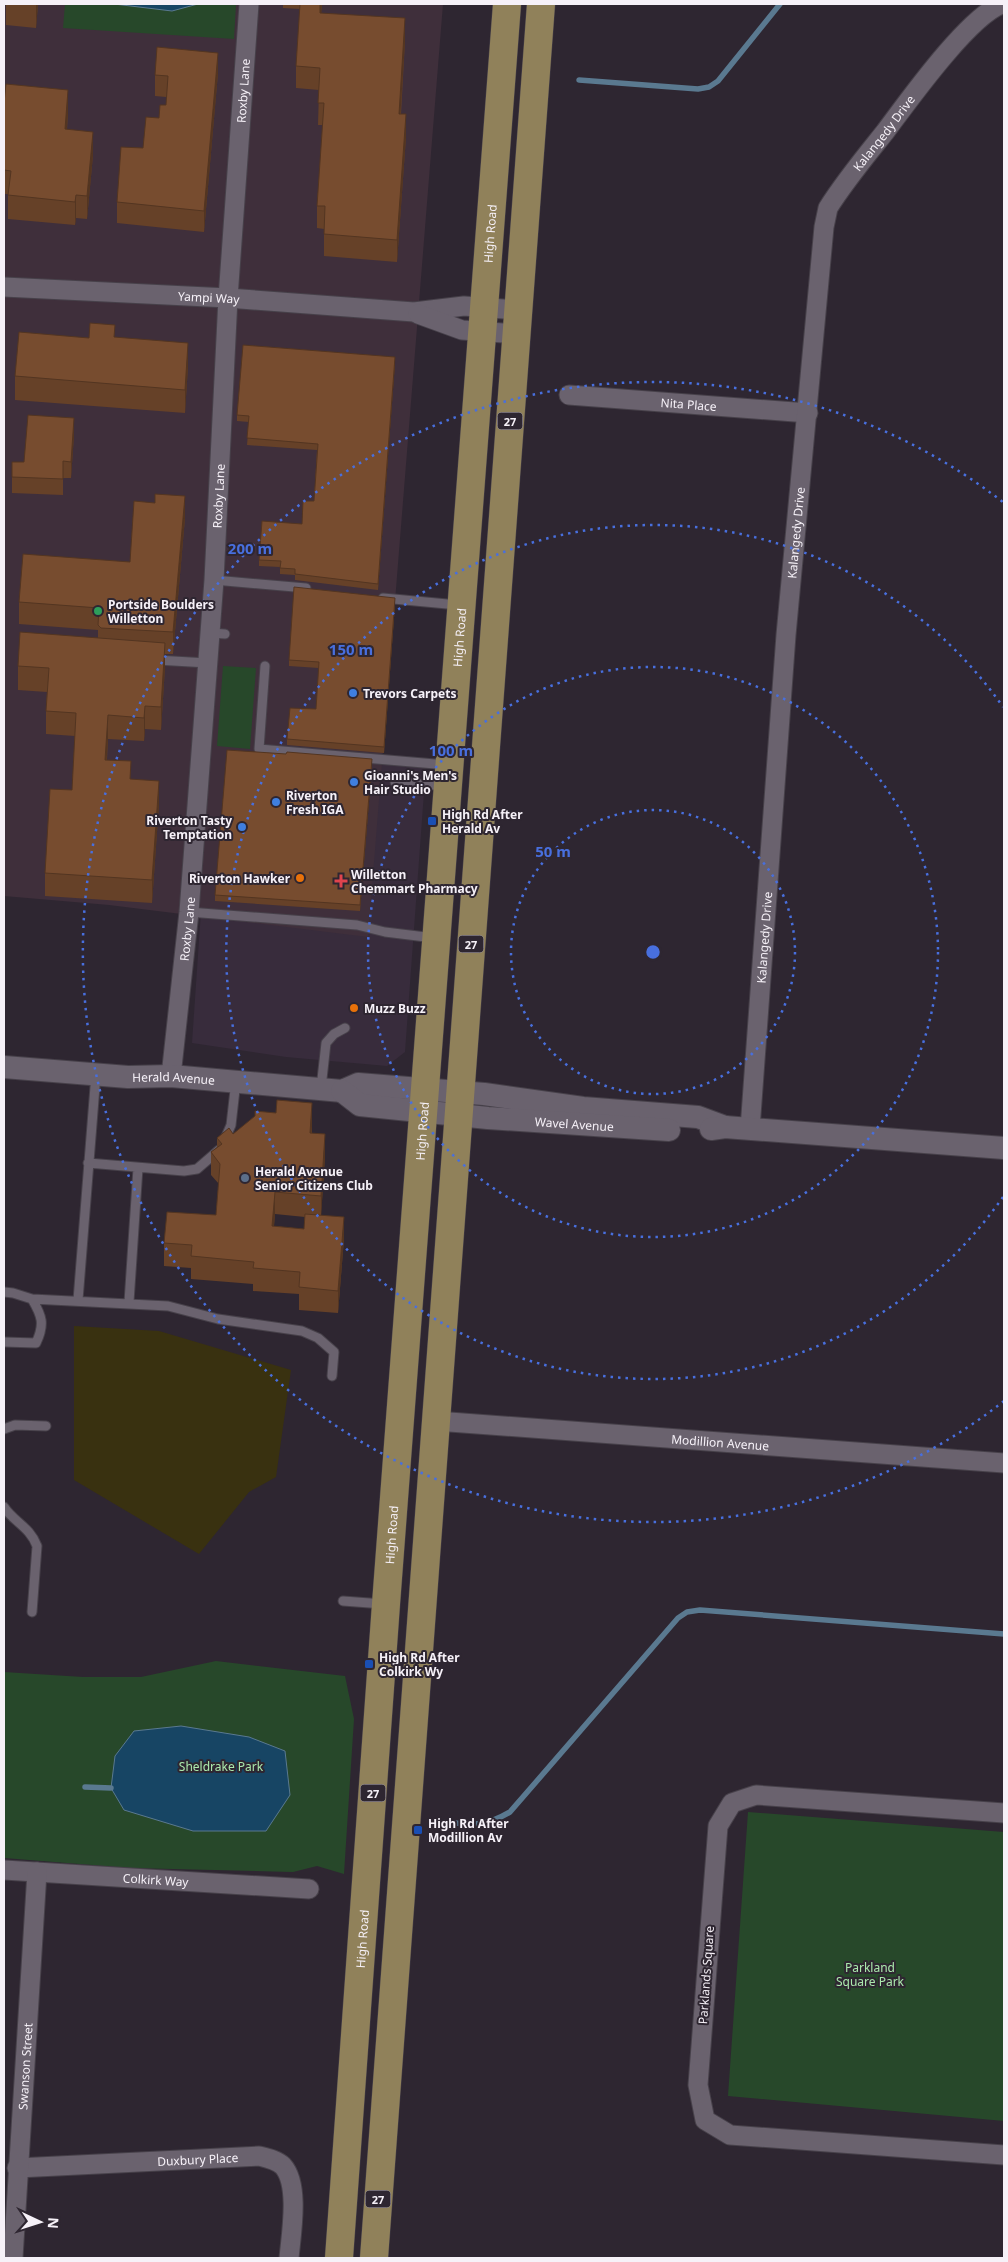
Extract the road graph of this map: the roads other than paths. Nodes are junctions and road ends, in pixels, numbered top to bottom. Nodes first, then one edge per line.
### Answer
1 (249, 4) edge
2 (506, 4) edge
3 (541, 4) edge
4 (1002, 4) edge
5 (4, 287) edge
6 (228, 298) junction
7 (483, 320) junction
8 (517, 322) junction
9 (569, 395) dead end
10 (808, 412) junction
11 (214, 580) junction
12 (320, 590) edge
13 (369, 596) edge
14 (461, 605) junction
15 (148, 659) edge
16 (208, 663) junction
17 (265, 666) dead end
18 (449, 776) junction
19 (395, 782) dead end
20 (189, 912) junction
21 (436, 938) junction
22 (345, 1028) dead end
23 (4, 1067) edge
24 (96, 1074) junction
25 (171, 1076) junction
26 (236, 1081) junction
27 (332, 1090) junction
28 (424, 1100) junction
29 (459, 1104) junction
30 (750, 1129) junction
31 (1004, 1148) edge
32 (88, 1163) junction
33 (138, 1168) junction
34 (4, 1292) edge
35 (32, 1299) junction
36 (78, 1300) junction
37 (128, 1302) junction
38 (4, 1342) edge
39 (332, 1376) dead end
40 (436, 1421) junction
41 (46, 1426) dead end
42 (4, 1429) edge
43 (1004, 1463) edge
44 (4, 1507) edge
45 (343, 1602) dead end
46 (386, 1604) junction
47 (32, 1612) dead end
48 (1004, 1813) edge
49 (4, 1870) edge
50 (37, 1872) junction
51 (309, 1889) dead end
52 (1004, 2155) edge
53 (17, 2168) junction
54 (13, 2258) edge
55 (289, 2258) edge
56 (339, 2258) edge
57 (374, 2258) edge

1 - 6 street, Roxby Lane
2 - 7 main road, High Road / 27
3 - 8 main road, 27
4 - 10 street, Kalangedy Drive
5 - 6 street, Yampi Way
6 - 7 street, Yampi Way
6 - 11 street, Roxby Lane
7 - 8 street, Yampi Way
7 - 14 main road, High Road / 27
8 - 29 main road, 27
9 - 10 street, Nita Place
10 - 30 street, Kalangedy Drive
11 - 12 lane
11 - 16 street, Roxby Lane
13 - 14 lane
14 - 18 main road, High Road / 27
15 - 16 lane
16 - 20 street, Roxby Lane
17 - 18 lane
18 - 19 lane
18 - 21 main road, High Road / 27
20 - 21 lane
20 - 25 street, Roxby Lane
21 - 28 main road, High Road / 27
22 - 27 lane
23 - 24 street, Herald Avenue
24 - 25 street, Herald Avenue
24 - 32 lane
25 - 26 street, Herald Avenue
26 - 27 street, Herald Avenue
26 - 33 lane
27 - 28 street, Herald Avenue
28 - 29 street, Herald Avenue
28 - 46 main road, High Road / 27
29 - 30 street, Wavel Avenue
29 - 40 main road, 27
30 - 31 street, Wavel Avenue
32 - 33 lane
32 - 36 lane
33 - 37 lane
34 - 35 lane
35 - 36 lane
35 - 38 lane
36 - 37 lane
37 - 39 lane
40 - 43 street, Modillion Avenue
40 - 57 main road, 27
41 - 42 lane
44 - 47 lane
45 - 46 lane
46 - 56 main road, High Road / 27
48 - 52 street, Parklands Square
49 - 50 street, Colkirk Way
50 - 51 street, Colkirk Way
50 - 53 street, Swanson Street
53 - 54 street, Swanson Street
53 - 55 street, Duxbury Place

